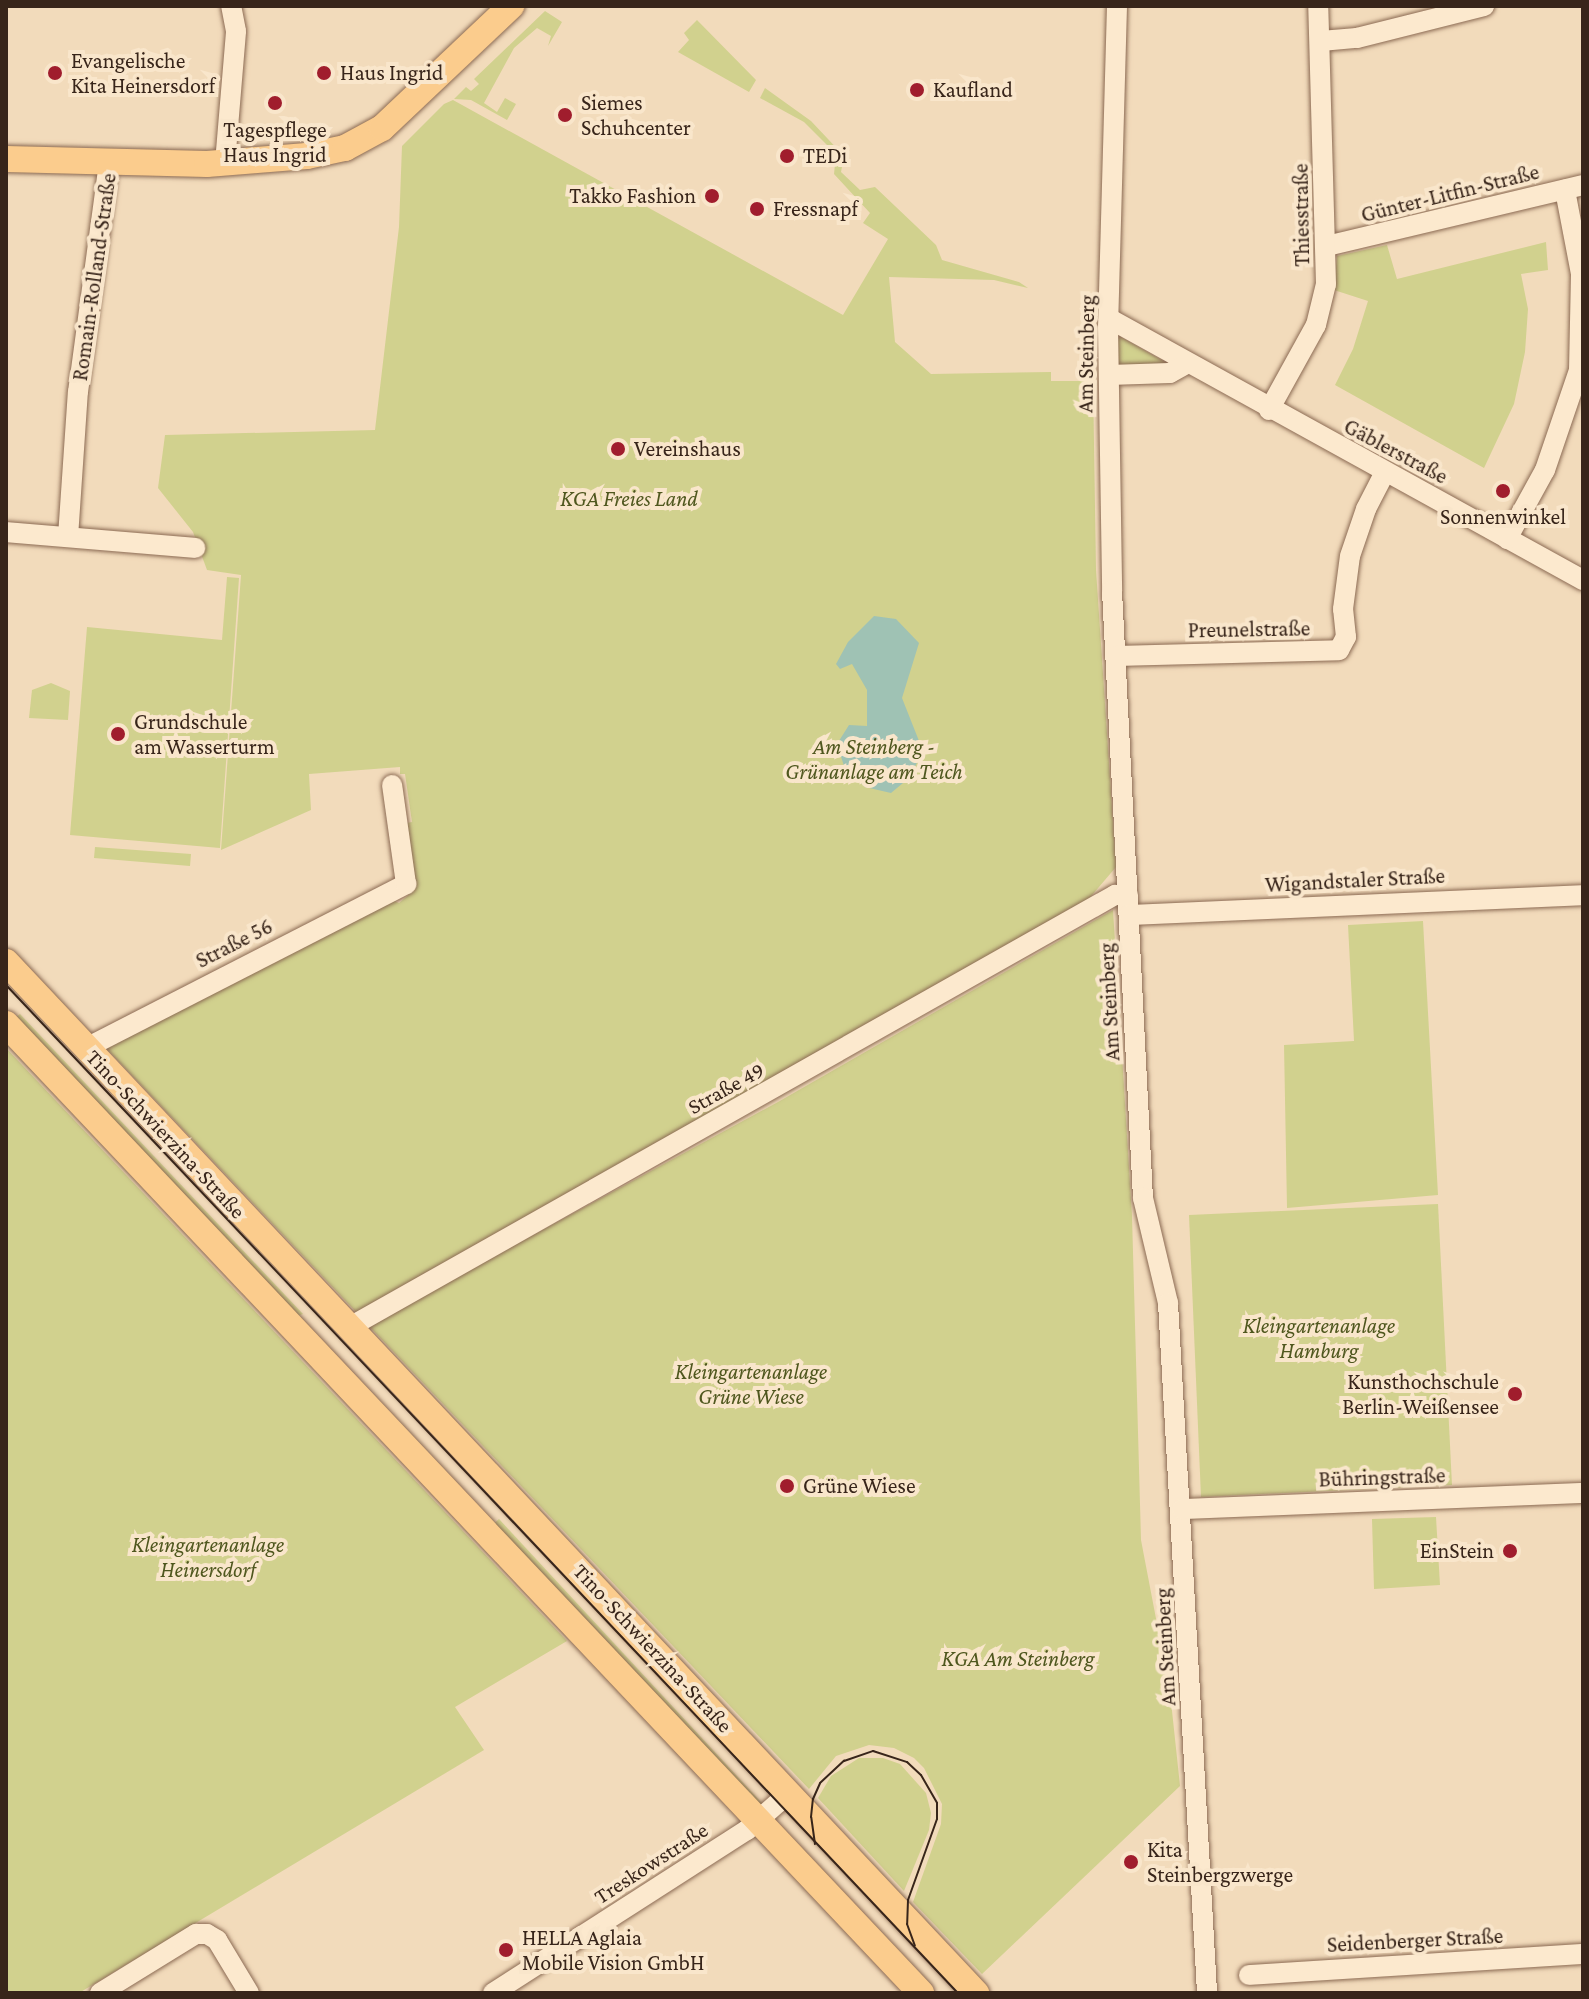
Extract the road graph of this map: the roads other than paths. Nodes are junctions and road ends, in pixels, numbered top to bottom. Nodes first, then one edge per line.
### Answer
1 (231, 6) edge
2 (511, 6) edge
3 (1117, 6) edge
4 (1318, 6) edge
5 (1484, 6) edge
6 (1321, 41) junction
7 (6, 159) edge
8 (109, 162) junction
9 (225, 163) junction
10 (1574, 187) edge
11 (1327, 246) junction
12 (1110, 319) junction
13 (1186, 364) junction
14 (1581, 370) edge
15 (1109, 375) junction
16 (1269, 410) junction
17 (1385, 472) junction
18 (6, 532) edge
19 (68, 537) junction
20 (1507, 539) junction
21 (195, 548) dead end
22 (1583, 580) edge
23 (1116, 656) junction
24 (392, 785) dead end
25 (1583, 895) edge
26 (1129, 905) junction
27 (6, 962) edge
28 (6, 1024) edge
29 (86, 1048) junction
30 (327, 1306) junction
31 (348, 1328) junction
32 (296, 1334) junction
33 (1583, 1493) edge
34 (1182, 1509) junction
35 (789, 1793) junction
36 (757, 1823) junction
37 (1583, 1954) edge
38 (1249, 1975) dead end
39 (100, 1993) edge
40 (249, 1993) edge
41 (493, 1993) edge
42 (921, 1993) edge
43 (976, 1993) edge
44 (1207, 1993) edge

1 - 9 street
2 - 9 main road, Romain-Rolland-Straße
3 - 12 street, Am Steinberg
4 - 6 street, Thiesstraße
5 - 6 street
6 - 11 street, Thiesstraße
7 - 8 main road, Romain-Rolland-Straße
8 - 9 main road, Romain-Rolland-Straße
8 - 19 street, Romain-Rolland-Straße
10 - 11 street, Günter-Litfin-Straße
10 - 14 street
11 - 16 street, Thiesstraße
12 - 13 street, Gäblerstraße
12 - 15 street, Am Steinberg
13 - 15 street
13 - 16 street, Gäblerstraße
14 - 20 street
15 - 23 street, Am Steinberg
16 - 17 street, Gäblerstraße
17 - 20 street, Gäblerstraße
17 - 23 street, Preunelstraße
18 - 19 street
19 - 21 street
20 - 22 street, Gäblerstraße
23 - 26 street, Am Steinberg
24 - 29 street, Straße 56
25 - 26 street, Wigandstaler Straße
26 - 31 street, Straße 49
26 - 34 street, Am Steinberg
27 - 29 main road, Tino-Schwierzina-Straße
28 - 32 main road, Tino-Schwierzina-Straße
29 - 30 main road, Tino-Schwierzina-Straße
30 - 31 main road, Tino-Schwierzina-Straße
30 - 32 main road
31 - 35 main road, Tino-Schwierzina-Straße
32 - 36 main road, Tino-Schwierzina-Straße
33 - 34 street, Bühringstraße
34 - 44 street, Am Steinberg
35 - 36 street, Treskowstraße
35 - 43 main road, Tino-Schwierzina-Straße
36 - 41 street, Treskowstraße
36 - 42 main road, Tino-Schwierzina-Straße
37 - 38 street, Seidenberger Straße
39 - 40 street

